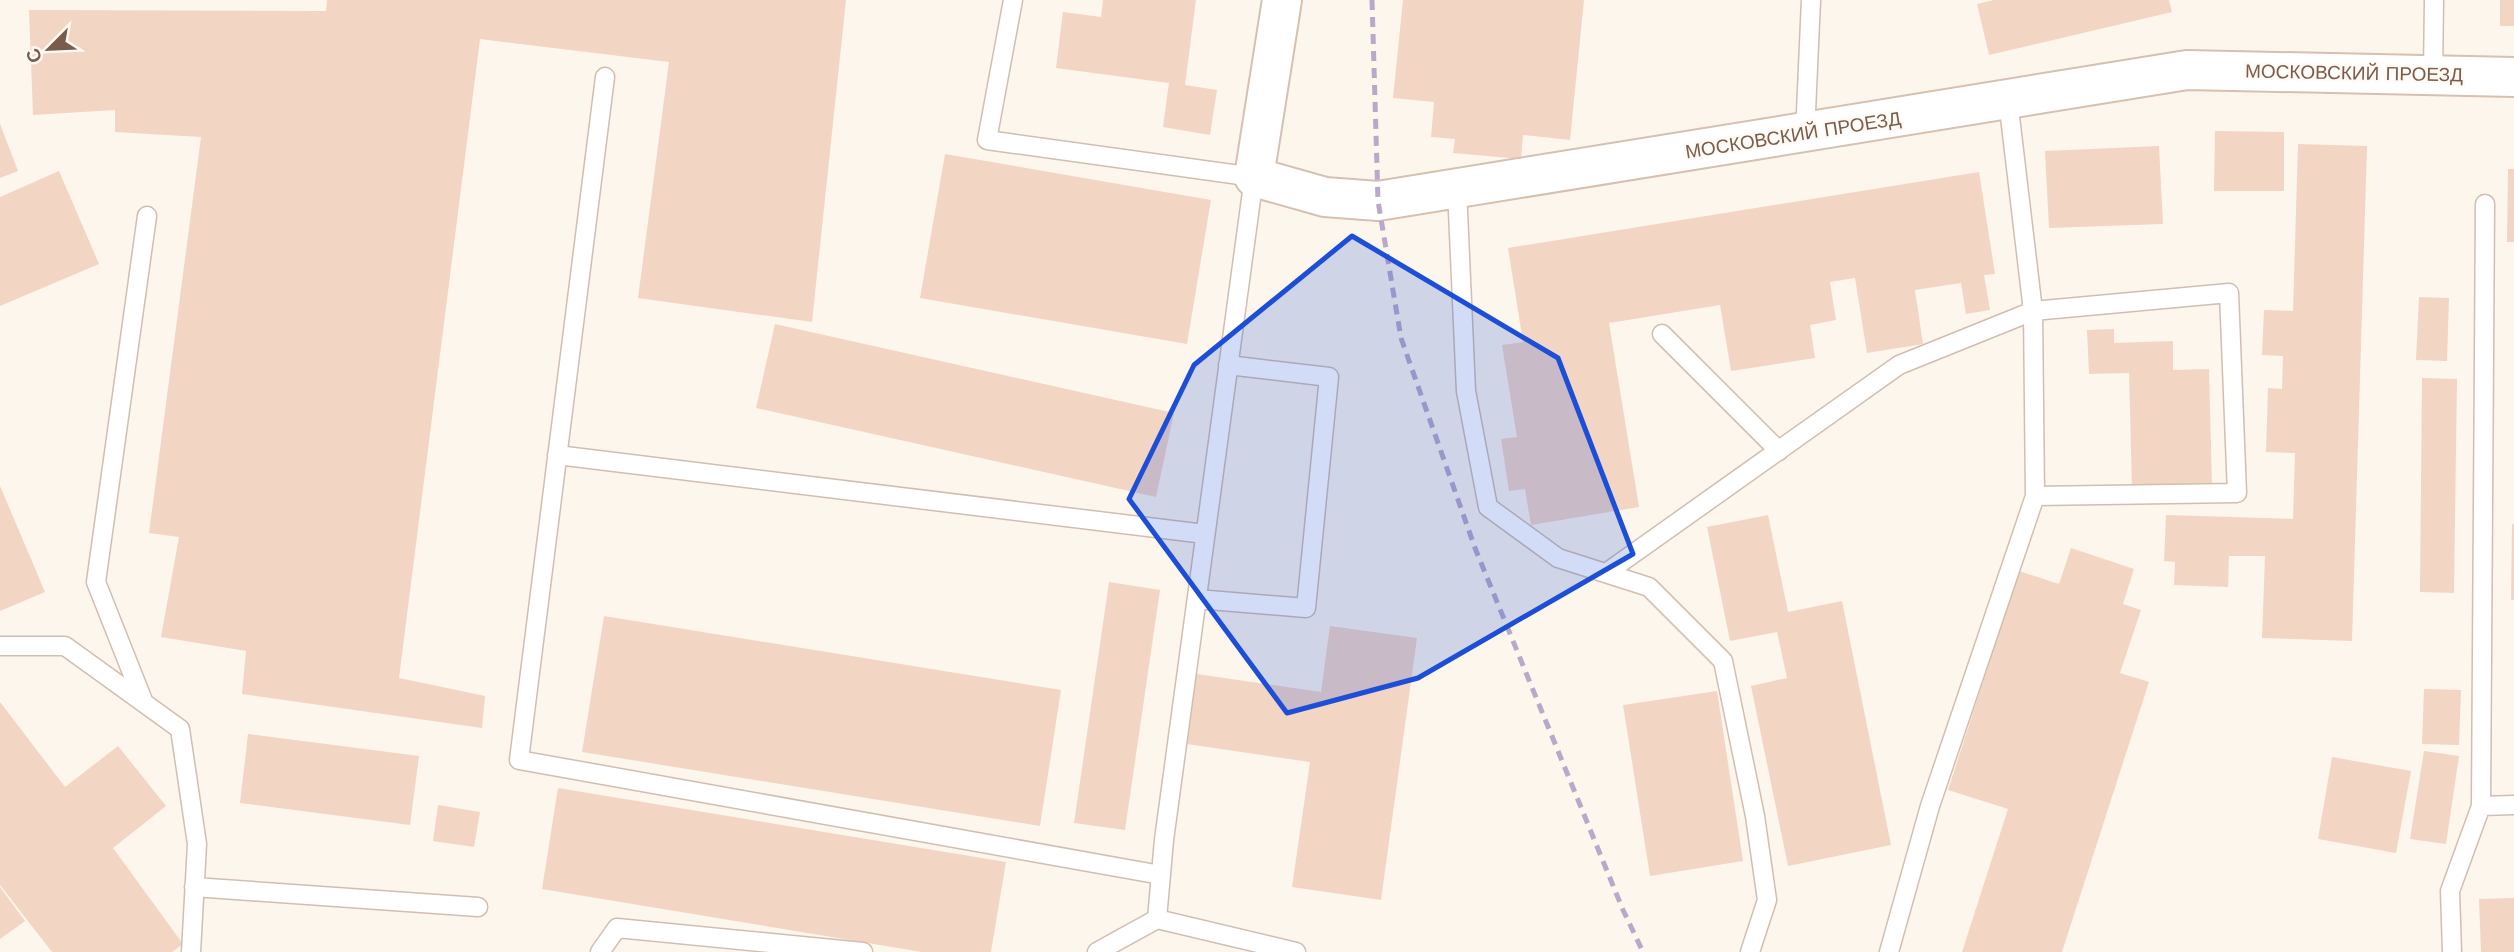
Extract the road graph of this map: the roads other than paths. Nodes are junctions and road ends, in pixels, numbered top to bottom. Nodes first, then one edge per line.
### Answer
1 (1013, 0) edge
2 (1282, 0) edge
3 (1811, 0) edge
4 (2434, 0) edge
5 (2433, 75) junction
6 (2514, 76) edge
7 (604, 77) dead end
8 (2008, 100) junction
9 (1805, 134) junction
10 (1254, 177) junction
11 (1457, 189) junction
12 (2485, 204) dead end
13 (147, 216) dead end
14 (2033, 311) junction
15 (1662, 334) dead end
16 (1228, 365) junction
17 (1779, 451) junction
18 (557, 455) junction
19 (2035, 496) junction
20 (1205, 534) junction
21 (1606, 573) junction
22 (1197, 599) junction
23 (0, 646) edge
24 (144, 703) junction
25 (2514, 805) edge
26 (2481, 806) junction
27 (1161, 875) junction
28 (194, 887) junction
29 (478, 907) dead end
30 (1157, 919) junction
31 (191, 952) edge
32 (600, 952) edge
33 (863, 952) edge
34 (1097, 952) edge
35 (1296, 952) edge
36 (1750, 952) edge
37 (1889, 952) edge
38 (2452, 952) edge

1 - 10 lane
2 - 10 street
3 - 9 lane
4 - 5 lane
5 - 6 street, МОСКОВСКИЙ ПРОЕЗД
5 - 8 street, МОСКОВСКИЙ ПРОЕЗД
7 - 18 lane
8 - 9 street, МОСКОВСКИЙ ПРОЕЗД
8 - 14 lane
9 - 11 street, МОСКОВСКИЙ ПРОЕЗД
10 - 11 street, МОСКОВСКИЙ ПРОЕЗД
10 - 16 lane
11 - 21 lane
12 - 26 lane
13 - 24 lane
14 - 17 lane
14 - 19 lane
14 - 19 lane
15 - 17 lane
16 - 20 lane
16 - 22 lane
17 - 21 lane
18 - 20 lane
18 - 27 lane
19 - 37 lane
20 - 22 lane
21 - 36 lane
22 - 27 lane
23 - 24 lane
24 - 28 lane
25 - 26 lane
26 - 38 lane
27 - 30 lane
28 - 29 lane
28 - 31 lane
30 - 34 lane
30 - 35 lane
32 - 33 lane

